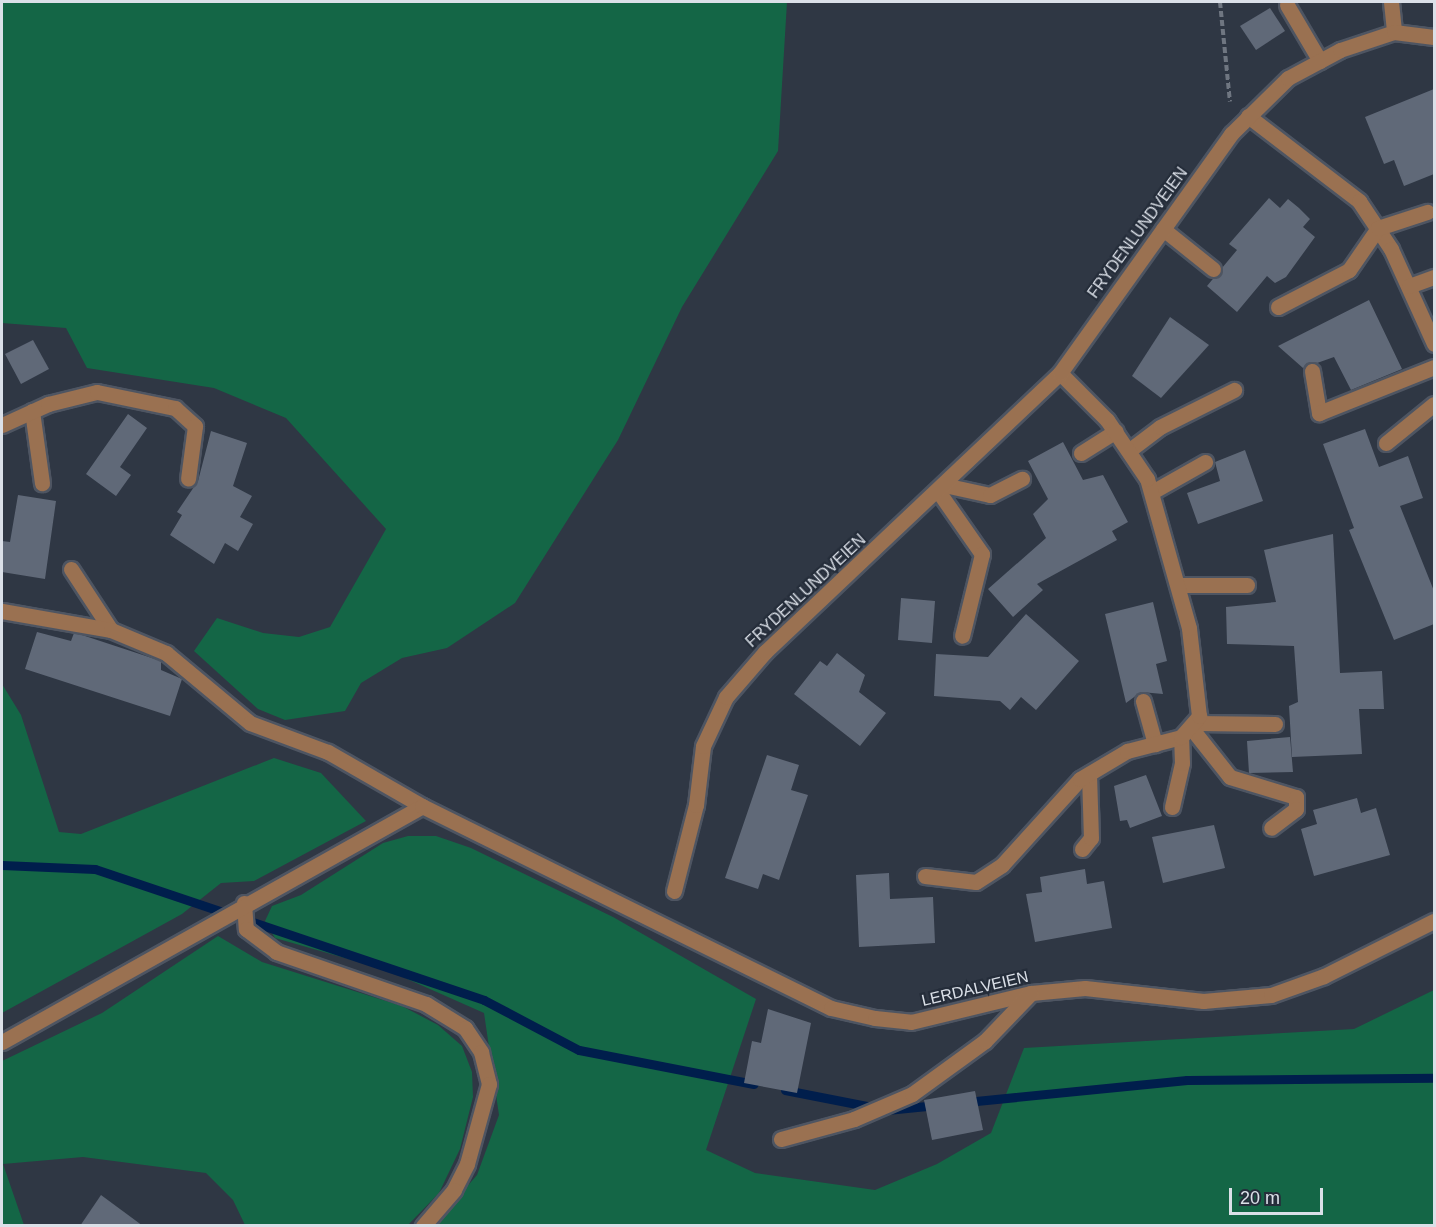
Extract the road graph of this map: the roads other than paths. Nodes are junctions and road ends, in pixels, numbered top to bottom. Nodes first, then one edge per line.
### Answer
1 (1391, 2) edge
2 (1287, 5) dead end
3 (1394, 32) junction
4 (1434, 37) edge
5 (1320, 61) junction
6 (1248, 116) junction
7 (1427, 212) dead end
8 (1377, 228) junction
9 (1163, 229) junction
10 (1213, 269) dead end
11 (1434, 277) edge
12 (1409, 286) junction
13 (1278, 307) dead end
14 (1434, 344) edge
15 (1434, 367) edge
16 (1312, 371) dead end
17 (1060, 373) junction
18 (1234, 390) dead end
19 (1434, 404) edge
20 (32, 411) junction
21 (2, 425) edge
22 (1116, 431) junction
23 (1386, 443) dead end
24 (1131, 449) junction
25 (1081, 453) dead end
26 (1205, 462) dead end
27 (188, 479) dead end
28 (1022, 480) dead end
29 (42, 483) dead end
30 (941, 488) junction
31 (1152, 492) junction
32 (71, 568) dead end
33 (1179, 585) junction
34 (1247, 585) dead end
35 (2, 611) edge
36 (111, 630) junction
37 (962, 636) dead end
38 (1143, 701) dead end
39 (1275, 724) dead end
40 (1190, 730) junction
41 (1155, 744) junction
42 (1089, 774) junction
43 (422, 806) junction
44 (1172, 807) dead end
45 (1271, 828) dead end
46 (1082, 849) dead end
47 (925, 876) dead end
48 (674, 891) dead end
49 (244, 903) junction
50 (1434, 921) edge
51 (1031, 993) junction
52 (2, 1042) edge
53 (781, 1139) dead end
54 (423, 1226) edge

1 - 3 street
2 - 5 street
3 - 4 street, FRYDENLUNDVEIEN
3 - 5 street, FRYDENLUNDVEIEN
5 - 6 street, FRYDENLUNDVEIEN
6 - 8 street
6 - 9 street, FRYDENLUNDVEIEN
7 - 8 street
8 - 12 street
8 - 13 street
9 - 10 street
9 - 17 street, FRYDENLUNDVEIEN
11 - 12 street
12 - 14 street
15 - 16 street
17 - 22 street
17 - 30 street, FRYDENLUNDVEIEN
18 - 24 street
19 - 23 street
20 - 21 street
20 - 27 street
20 - 29 street
22 - 24 street
22 - 25 street
24 - 31 street
26 - 31 street
28 - 30 street
30 - 37 street
30 - 48 street, FRYDENLUNDVEIEN
31 - 33 street
32 - 36 street
33 - 34 street
33 - 40 street
35 - 36 street, LERDALVEIEN
36 - 43 street, LERDALVEIEN
38 - 41 street
39 - 40 street
40 - 41 street
40 - 44 street
40 - 45 street
41 - 42 street
42 - 46 street
42 - 47 street
43 - 49 street
43 - 51 street, LERDALVEIEN
49 - 52 street
49 - 54 street
50 - 51 street, LERDALVEIEN
51 - 53 street

